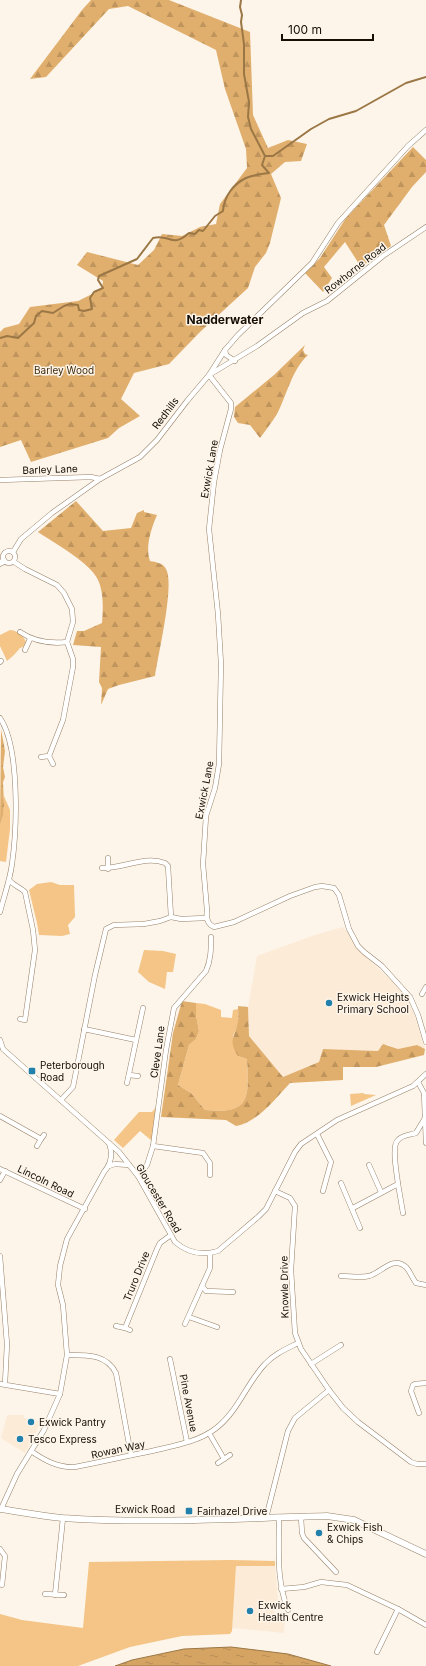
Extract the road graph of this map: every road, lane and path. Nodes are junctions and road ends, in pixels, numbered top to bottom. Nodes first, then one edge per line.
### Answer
1 (426, 130) edge
2 (426, 227) edge
3 (225, 350) junction
4 (235, 361) junction
5 (210, 375) junction
6 (100, 479) junction
7 (0, 480) edge
8 (13, 552) junction
9 (2, 562) edge
10 (14, 562) junction
11 (20, 632) dead end
12 (30, 639) junction
13 (67, 642) junction
14 (25, 650) dead end
15 (0, 719) edge
16 (49, 756) junction
17 (40, 757) dead end
18 (53, 764) dead end
19 (108, 858) dead end
20 (102, 868) dead end
21 (108, 869) junction
22 (9, 880) junction
23 (0, 912) edge
24 (171, 917) junction
25 (206, 918) junction
26 (211, 938) dead end
27 (426, 987) edge
28 (422, 994) dead end
29 (143, 1008) dead end
30 (141, 1017) junction
31 (147, 1018) dead end
32 (24, 1021) dead end
33 (84, 1029) junction
34 (0, 1040) edge
35 (136, 1040) junction
36 (426, 1042) edge
37 (426, 1074) edge
38 (129, 1075) junction
39 (138, 1076) dead end
40 (128, 1082) dead end
41 (418, 1082) junction
42 (61, 1100) junction
43 (0, 1116) edge
44 (425, 1118) edge
45 (317, 1134) junction
46 (426, 1143) edge
47 (109, 1144) junction
48 (37, 1146) dead end
49 (153, 1146) junction
50 (129, 1165) junction
51 (370, 1165) dead end
52 (110, 1166) junction
53 (2, 1170) edge
54 (210, 1175) dead end
55 (138, 1176) junction
56 (0, 1180) edge
57 (341, 1183) dead end
58 (398, 1184) junction
59 (275, 1191) junction
60 (323, 1191) dead end
61 (381, 1192) junction
62 (353, 1208) junction
63 (85, 1209) junction
64 (403, 1213) dead end
65 (360, 1228) dead end
66 (171, 1235) junction
67 (210, 1253) junction
68 (0, 1256) edge
69 (341, 1276) dead end
70 (426, 1285) edge
71 (202, 1286) junction
72 (230, 1293) dead end
73 (189, 1317) junction
74 (185, 1324) dead end
75 (116, 1326) dead end
76 (217, 1327) dead end
77 (125, 1328) junction
78 (130, 1330) dead end
79 (298, 1343) junction
80 (341, 1345) dead end
81 (67, 1355) junction
82 (170, 1358) dead end
83 (311, 1364) junction
84 (179, 1367) dead end
85 (173, 1368) junction
86 (426, 1382) edge
87 (2, 1384) edge
88 (329, 1390) junction
89 (60, 1394) junction
90 (419, 1413) dead end
91 (209, 1433) junction
92 (187, 1442) junction
93 (31, 1451) junction
94 (131, 1455) junction
95 (230, 1455) dead end
96 (224, 1459) junction
97 (218, 1463) dead end
98 (426, 1464) edge
99 (0, 1509) edge
100 (279, 1517) junction
101 (300, 1517) junction
102 (63, 1518) junction
103 (266, 1518) junction
104 (0, 1549) edge
105 (426, 1554) edge
106 (336, 1572) dead end
107 (3, 1576) junction
108 (10, 1576) dead end
109 (2, 1585) dead end
110 (282, 1589) junction
111 (45, 1594) dead end
112 (55, 1595) junction
113 (64, 1595) dead end
114 (398, 1609) junction
115 (288, 1610) dead end
116 (426, 1625) edge
117 (377, 1652) dead end

1 - 3 street, Redhills
2 - 4 street, Rowhorne Road
3 - 4 street
3 - 5 street, Redhills
4 - 5 street, Rowhorne Road
5 - 6 street, Redhills
5 - 25 street, Exwick Lane
6 - 7 street, Barley Lane
6 - 8 street, Redhills
8 - 9 street, Redhills
8 - 10 street
9 - 10 street, Redhills
10 - 13 street
11 - 12 street
12 - 13 street
12 - 14 street
13 - 16 street
15 - 22 street
16 - 17 street
16 - 18 street
19 - 21 street
20 - 21 street
21 - 24 street
22 - 23 street
22 - 32 street
24 - 25 street
24 - 33 street
25 - 36 street
26 - 49 street, Cleve Lane
27 - 28 street
29 - 30 street
30 - 31 street
30 - 35 street
33 - 35 street
33 - 42 street
34 - 42 street, Gloucester Road
35 - 38 street
37 - 41 street
38 - 39 street
38 - 40 street
41 - 44 street
41 - 45 street
42 - 47 street, Gloucester Road
43 - 48 street
44 - 46 street
44 - 58 street
45 - 59 street
45 - 60 street
47 - 50 street, Gloucester Road
47 - 52 street
49 - 54 street
49 - 55 street, Cleve Lane
50 - 52 street
50 - 55 street, Gloucester Road
51 - 61 street
52 - 63 street
53 - 56 street
53 - 63 street, Lincoln Road
55 - 66 street, Gloucester Road
57 - 62 street
58 - 61 street
58 - 64 street
59 - 67 street
59 - 79 street, Knowle Drive
61 - 62 street
62 - 65 street
63 - 81 street
66 - 67 street, Gloucester Road
66 - 77 street, Truro Drive
67 - 71 street
68 - 87 street
69 - 70 street
71 - 72 street
71 - 73 street
73 - 74 street
73 - 76 street
75 - 77 street
77 - 78 street
79 - 83 street, Knowle Drive
79 - 91 street, Rowan Way
80 - 83 street
81 - 89 street
81 - 94 street
82 - 85 street, Pine Avenue
83 - 88 street, Knowle Drive
84 - 85 street, Pine Avenue
85 - 92 street, Pine Avenue
86 - 90 street
87 - 89 street
88 - 98 street, Knowle Drive
88 - 103 street
89 - 93 street
91 - 92 street, Rowan Way
91 - 96 street
92 - 94 street, Rowan Way
93 - 94 street, Rowan Way
93 - 99 street
95 - 96 street
96 - 97 street
99 - 102 street, Exwick Road
100 - 101 street, Exwick Road
100 - 103 street, Exwick Road
100 - 110 street
101 - 105 street, Exwick Road
101 - 106 street
102 - 103 street, Exwick Road
102 - 112 street
104 - 107 street
107 - 108 street
107 - 109 street
110 - 114 street
110 - 115 street
111 - 112 street
112 - 113 street
114 - 116 street
114 - 117 street

